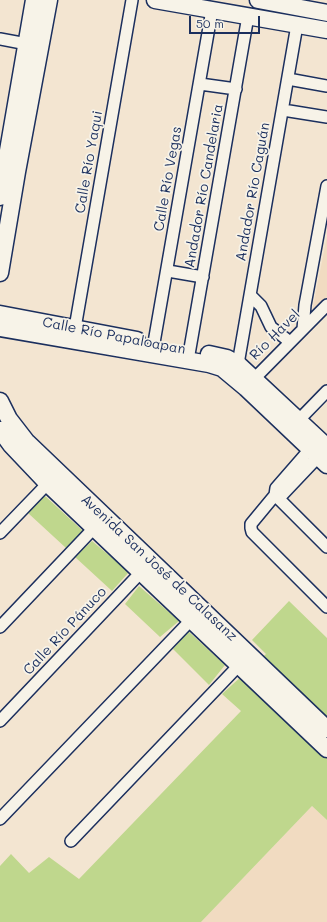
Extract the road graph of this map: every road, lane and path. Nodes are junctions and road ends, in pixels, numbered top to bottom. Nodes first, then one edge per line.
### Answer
1 (34, 0) edge
2 (49, 0) edge
3 (132, 0) edge
4 (156, 0) edge
5 (260, 0) edge
6 (212, 10) junction
7 (327, 11) edge
8 (253, 17) junction
9 (298, 25) junction
10 (327, 30) edge
11 (0, 40) edge
12 (27, 44) junction
13 (288, 78) junction
14 (200, 84) junction
15 (327, 86) edge
16 (236, 89) junction
17 (283, 110) junction
18 (327, 117) edge
19 (327, 186) edge
20 (0, 197) edge
21 (168, 271) junction
22 (0, 274) edge
23 (203, 277) junction
24 (250, 295) junction
25 (327, 305) edge
26 (0, 314) edge
27 (0, 328) edge
28 (75, 328) junction
29 (303, 329) junction
30 (290, 342) junction
31 (153, 349) junction
32 (189, 355) junction
33 (229, 363) junction
34 (250, 383) junction
35 (327, 391) edge
36 (0, 401) edge
37 (294, 425) junction
38 (1, 434) edge
39 (321, 454) edge
40 (53, 478) junction
41 (275, 495) junction
42 (94, 528) junction
43 (0, 533) edge
44 (327, 547) edge
45 (146, 567) junction
46 (327, 607) edge
47 (191, 620) junction
48 (0, 627) edge
49 (244, 660) junction
50 (0, 721) edge
51 (327, 729) edge
52 (327, 750) edge
53 (0, 819) edge
54 (71, 841) dead end

1 - 12 street
2 - 22 street
3 - 28 street, Calle Río Yaqui
4 - 6 street
5 - 7 street
5 - 8 street, Andador Río Candelaria
6 - 8 street
6 - 14 street, Calle Río Vegas
8 - 9 street
8 - 16 street, Andador Río Candelaria
9 - 10 street
9 - 13 street, Andador Río Caguán
11 - 12 street
12 - 20 street
13 - 15 street
13 - 17 street, Andador Río Caguán
14 - 16 street
14 - 21 street, Calle Río Vegas
16 - 23 street, Andador Río Candelaria
17 - 18 street
17 - 24 street, Andador Río Caguán
19 - 29 street
21 - 23 street
21 - 31 street, Calle Río Vegas
23 - 32 street, Andador Río Candelaria
24 - 30 street
24 - 33 street, Andador Río Caguán
25 - 29 street, Río Havel
26 - 28 street, Calle Río Papaloapan
27 - 31 street, Calle Río Papaloapan
28 - 31 street, Calle Río Papaloapan
29 - 30 street, Río Havel
30 - 34 street, Río Havel
31 - 32 street, Calle Río Papaloapan
32 - 33 street, Calle Río Papaloapan
33 - 34 street
34 - 37 street
35 - 37 street
36 - 40 street, Avenida San José de Calasanz
37 - 39 street
38 - 40 street, Avenida San José de Calasanz
39 - 41 street
40 - 42 street, Avenida San José de Calasanz
40 - 43 street
40 - 45 street, Avenida San José de Calasanz
41 - 44 street
41 - 46 street
42 - 45 street, Avenida San José de Calasanz
42 - 48 street
45 - 47 street, Avenida San José de Calasanz
45 - 49 street, Avenida San José de Calasanz
45 - 50 street, Calle Río Pánuco
47 - 49 street, Avenida San José de Calasanz
47 - 53 street
49 - 51 street, Avenida San José de Calasanz
49 - 52 street, Avenida San José de Calasanz
49 - 54 street

